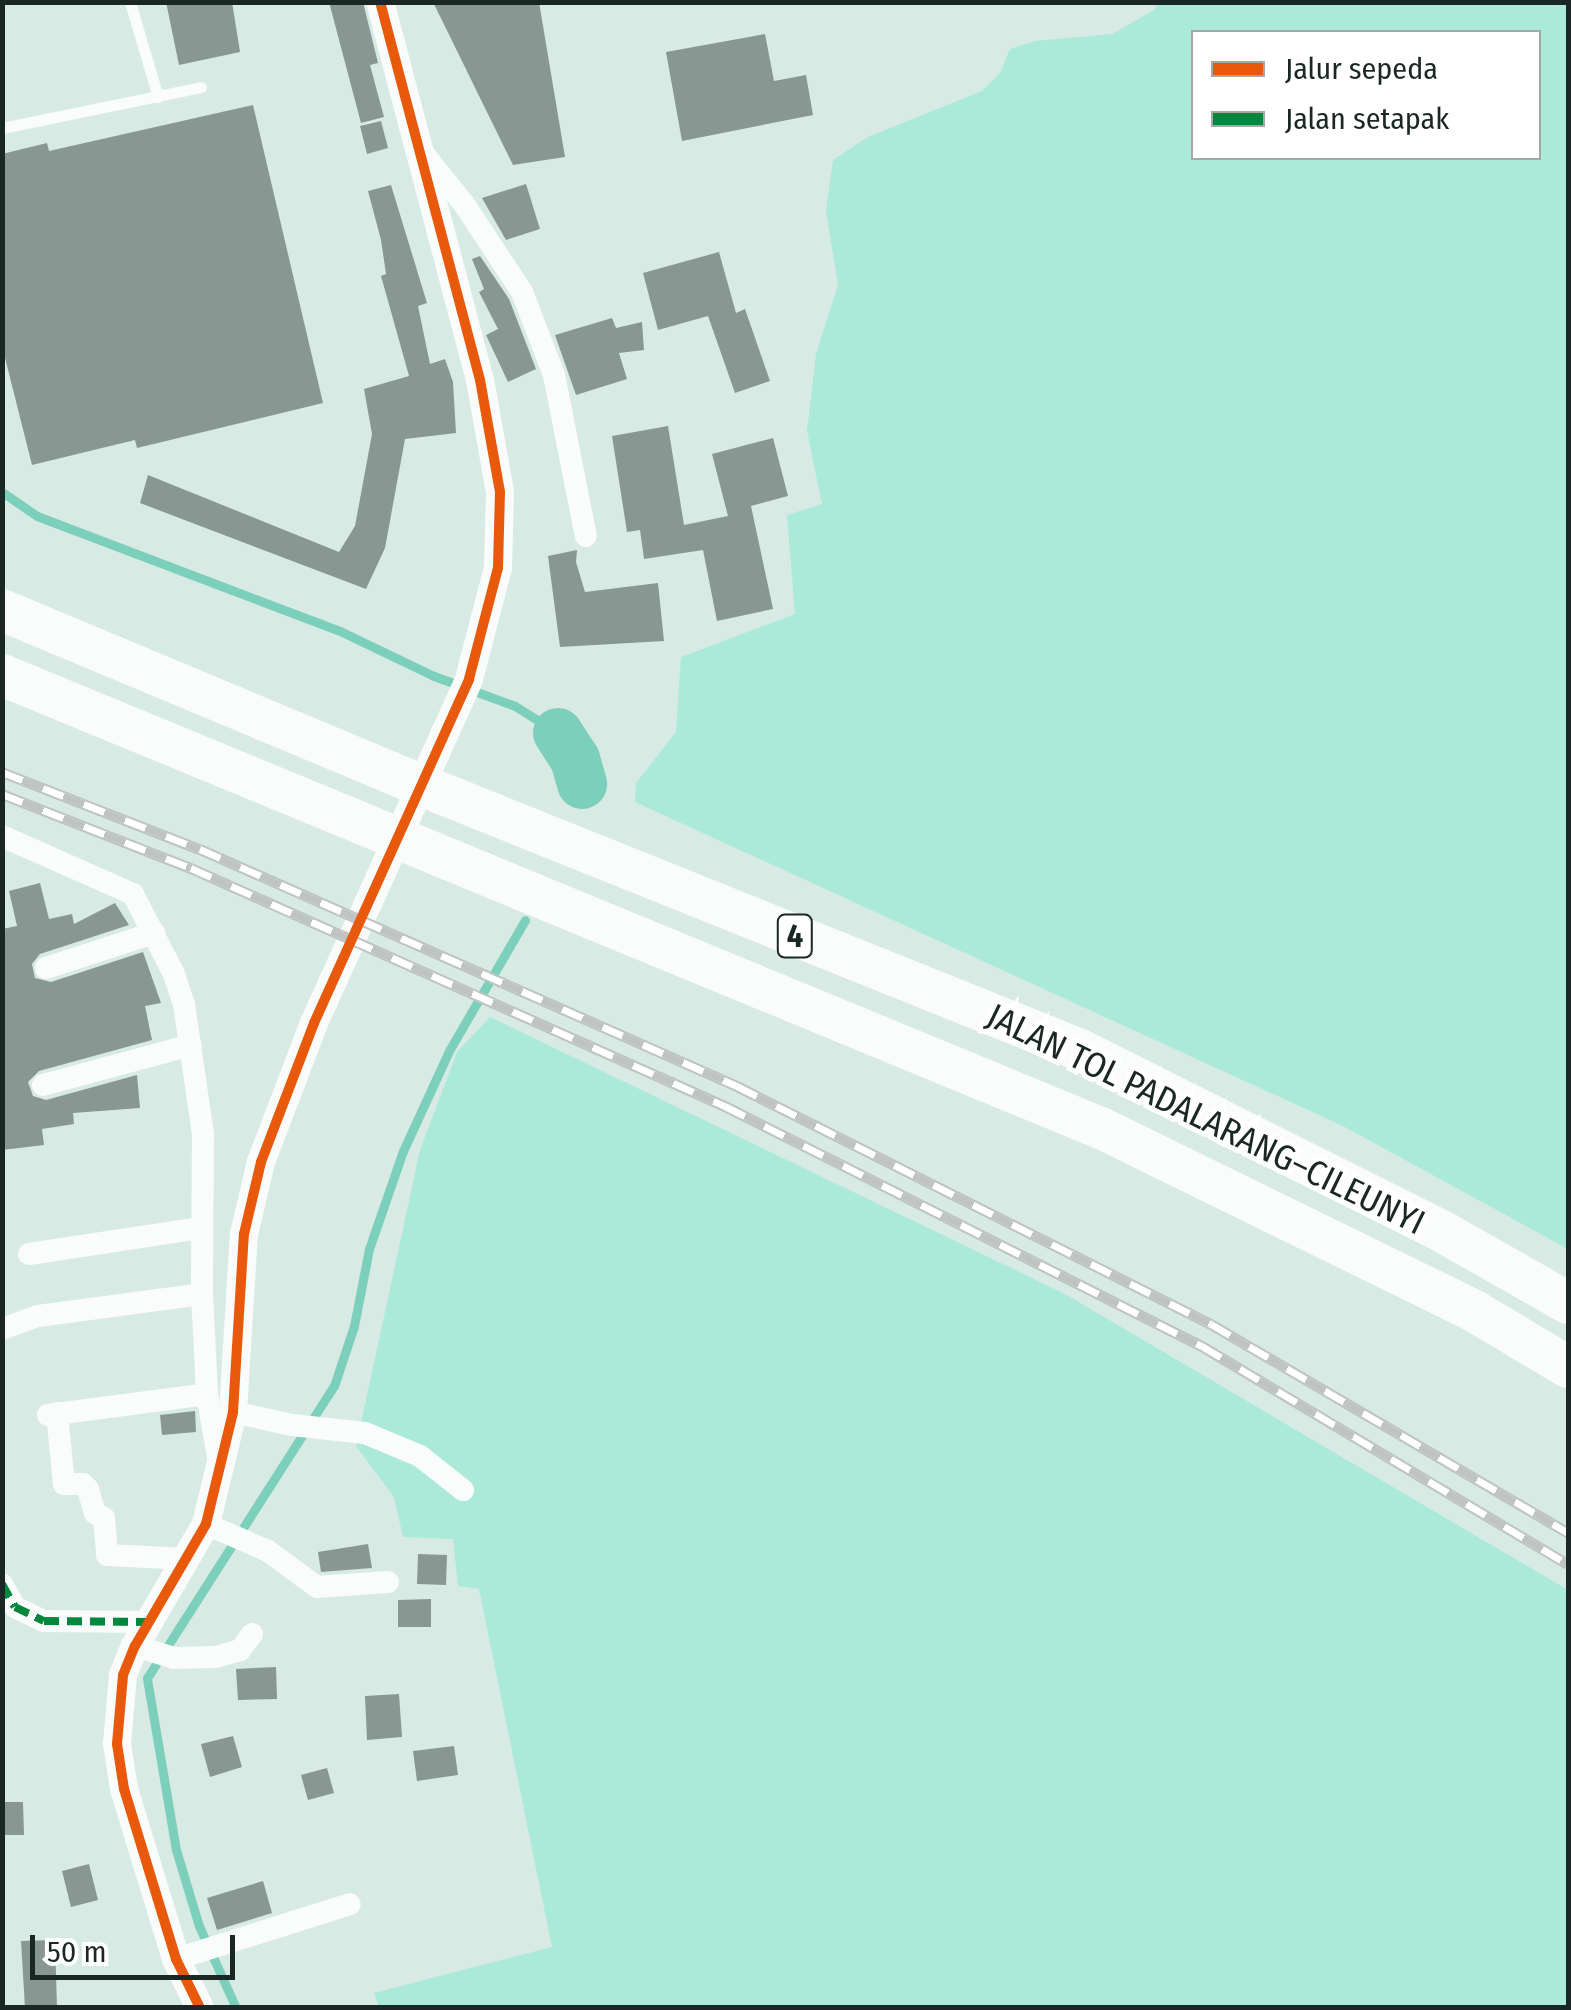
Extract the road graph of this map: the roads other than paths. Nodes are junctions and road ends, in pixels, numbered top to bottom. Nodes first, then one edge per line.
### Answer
1 (130, 2) edge
2 (380, 2) edge
3 (201, 87) dead end
4 (158, 96) junction
5 (2, 128) edge
6 (421, 151) junction
7 (586, 536) dead end
8 (2, 610) edge
9 (2, 674) edge
10 (2, 836) edge
11 (154, 933) junction
12 (46, 968) dead end
13 (191, 1045) junction
14 (43, 1085) dead end
15 (201, 1228) junction
16 (30, 1254) dead end
17 (202, 1294) junction
18 (1568, 1302) edge
19 (2, 1329) edge
20 (1568, 1366) edge
21 (207, 1394) junction
22 (232, 1412) junction
23 (220, 1464) junction
24 (463, 1490) dead end
25 (216, 1527) junction
26 (186, 1559) junction
27 (388, 1582) dead end
28 (2, 1584) edge
29 (150, 1622) junction
30 (252, 1634) dead end
31 (153, 1652) junction
32 (350, 1904) dead end
33 (181, 1957) junction
34 (194, 2006) edge

1 - 4 lane
2 - 6 street
3 - 4 lane
4 - 5 lane
6 - 7 street
6 - 22 street
8 - 18 highway, JALAN TOL PADALARANG–CILEUNYI / 4
9 - 20 highway, JALAN TOL PADALARANG–CILEUNYI / 4
10 - 11 street
11 - 12 street
11 - 13 street
13 - 14 street
13 - 15 street
15 - 16 street
15 - 17 street
17 - 19 street
17 - 21 street
21 - 23 street
21 - 26 street
22 - 23 street
22 - 24 street
23 - 25 street
25 - 26 street
25 - 27 street
26 - 29 street
28 - 29 street
29 - 31 street
30 - 31 street
31 - 33 street
32 - 33 street
33 - 34 street

